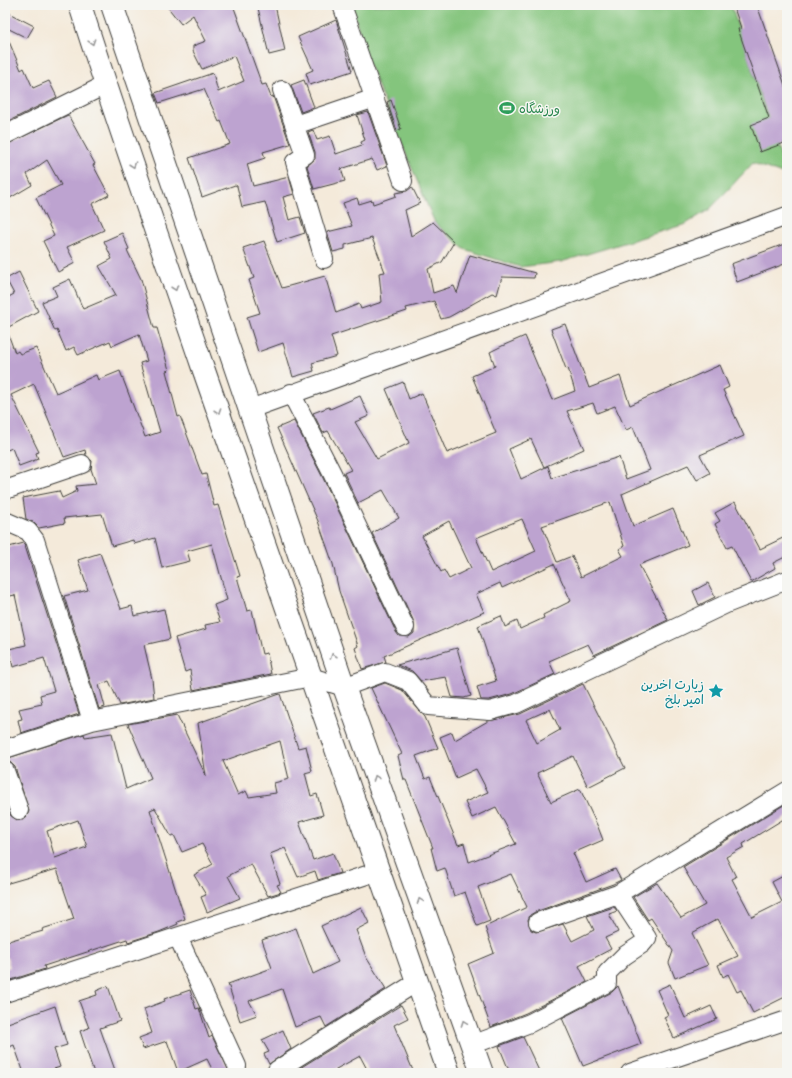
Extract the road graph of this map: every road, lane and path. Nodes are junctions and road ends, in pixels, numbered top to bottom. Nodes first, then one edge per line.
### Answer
1 (80, 5) edge
2 (112, 5) edge
3 (342, 5) edge
4 (105, 85) junction
5 (282, 90) dead end
6 (376, 98) junction
7 (295, 125) junction
8 (5, 135) edge
9 (403, 181) dead end
10 (787, 216) edge
11 (324, 259) dead end
12 (291, 393) junction
13 (250, 409) junction
14 (82, 464) dead end
15 (5, 490) edge
16 (5, 521) edge
17 (787, 580) edge
18 (404, 627) dead end
19 (312, 677) junction
20 (344, 688) junction
21 (92, 721) junction
22 (5, 749) edge
23 (5, 771) edge
24 (787, 791) edge
25 (19, 810) dead end
26 (379, 871) junction
27 (618, 894) junction
28 (538, 922) dead end
29 (178, 937) junction
30 (417, 982) junction
31 (5, 993) edge
32 (787, 1020) edge
33 (472, 1045) junction
34 (237, 1066) dead end
35 (277, 1070) dead end
36 (449, 1073) edge
37 (482, 1073) edge
38 (630, 1073) edge

1 -> 4 highway
2 - 13 highway
3 - 6 street
4 - 8 street
4 -> 19 highway
5 - 7 street
6 - 7 street
6 - 9 street
7 - 11 street
10 - 12 street
12 - 13 street
12 - 18 street
20 -> 13 highway
14 - 15 street
16 - 21 street
17 - 20 street
19 - 20 street
19 - 21 street
19 - 26 highway
33 -> 20 highway
21 - 22 street
23 - 25 street
24 - 27 street
26 - 29 street
26 - 30 highway
27 - 28 street
27 - 33 street
29 - 31 street
29 - 34 street
30 - 35 street
30 - 36 highway
32 - 38 street
33 - 37 highway

